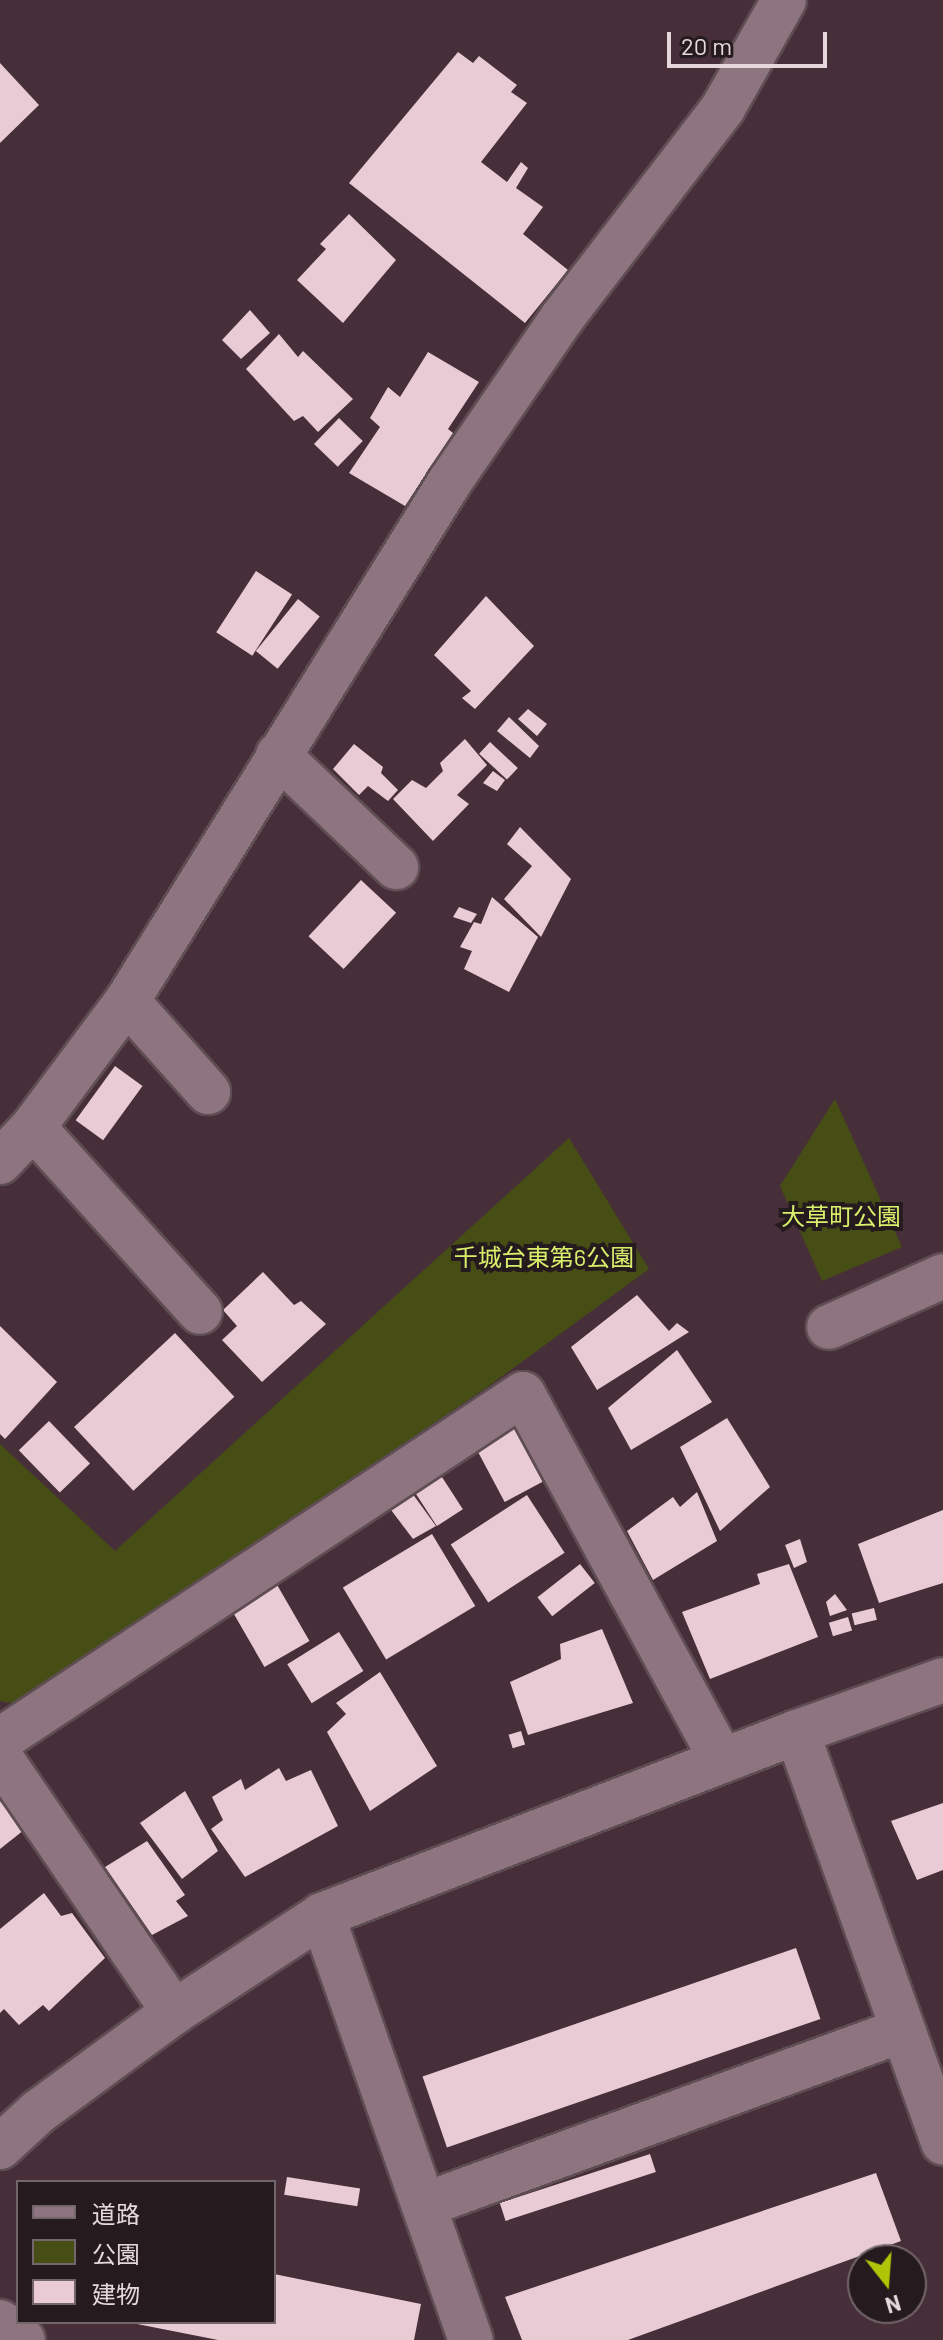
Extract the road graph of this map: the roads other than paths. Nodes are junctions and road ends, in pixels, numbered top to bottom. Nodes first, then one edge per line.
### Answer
1 (784, 0) edge
2 (278, 755) junction
3 (396, 867) dead end
4 (127, 1001) junction
5 (208, 1092) dead end
6 (33, 1127) junction
7 (0, 1162) edge
8 (943, 1276) edge
9 (200, 1312) dead end
10 (829, 1327) dead end
11 (943, 1680) edge
12 (797, 1732) junction
13 (0, 1740) edge
14 (0, 1757) edge
15 (722, 1761) junction
16 (322, 1915) junction
17 (174, 2012) junction
18 (920, 2045) edge
19 (943, 2143) edge
20 (0, 2147) edge
21 (424, 2205) junction
22 (0, 2322) edge
23 (23, 2340) edge
24 (471, 2340) edge

1 - 2 street
2 - 3 street
2 - 4 street
4 - 5 street
4 - 6 street
6 - 7 street
6 - 9 street
8 - 10 street
11 - 12 street
12 - 15 street
12 - 18 street
13 - 15 street
14 - 17 street
15 - 16 street
16 - 17 street
16 - 21 street
17 - 20 street
18 - 19 street
18 - 21 street
21 - 24 street
22 - 23 street

